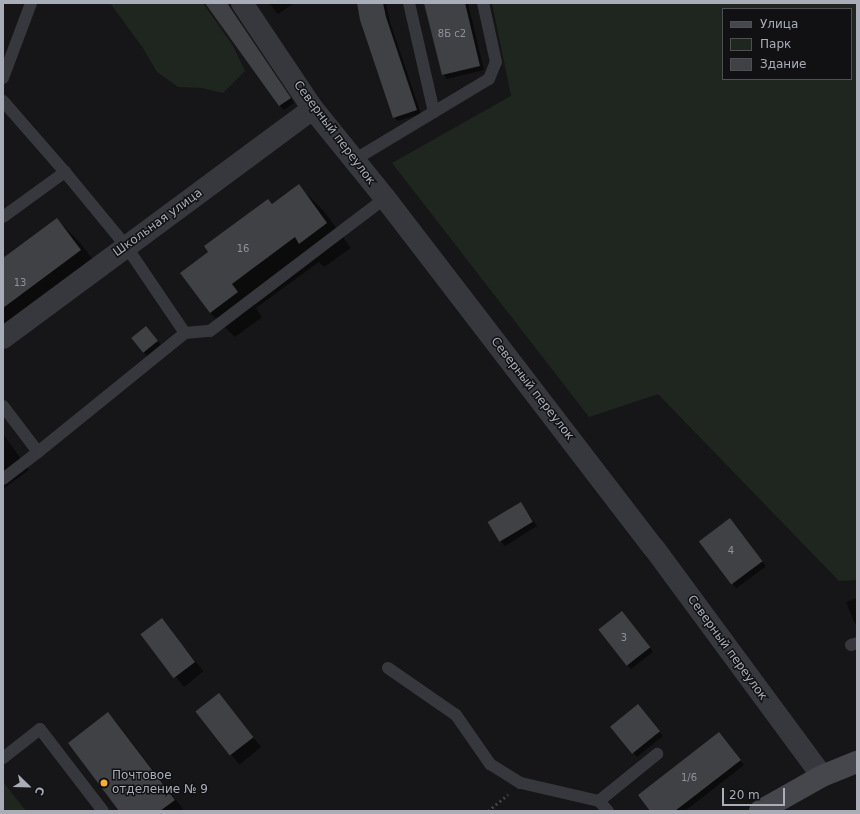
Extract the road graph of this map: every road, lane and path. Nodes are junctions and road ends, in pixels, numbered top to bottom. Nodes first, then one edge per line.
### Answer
1 (31, 3) edge
2 (242, 3) edge
3 (409, 3) edge
4 (483, 3) edge
5 (3, 78) edge
6 (3, 101) edge
7 (313, 109) junction
8 (434, 112) junction
9 (354, 160) junction
10 (65, 172) junction
11 (385, 198) junction
12 (3, 217) edge
13 (126, 246) junction
14 (185, 332) junction
15 (3, 338) edge
16 (3, 406) edge
17 (38, 452) junction
18 (3, 479) edge
19 (388, 668) dead end
20 (657, 754) dead end
21 (3, 758) edge
22 (857, 762) edge
23 (822, 776) junction
24 (521, 783) junction
25 (599, 801) junction
26 (103, 811) edge
27 (488, 811) edge
28 (608, 811) edge
29 (760, 811) edge

1 - 5 lane
2 - 7 street, Северный переулок
3 - 8 lane
4 - 8 lane
6 - 10 lane
7 - 9 street, Северный переулок
7 - 13 street, Школьная улица
8 - 9 lane
9 - 11 street, Северный переулок
10 - 12 lane
10 - 13 lane
11 - 14 lane
11 - 23 street, Северный переулок
13 - 14 lane
13 - 15 street, Школьная улица
14 - 17 lane
16 - 17 lane
17 - 18 lane
19 - 24 lane
20 - 25 lane
21 - 26 lane
22 - 23 main road
23 - 29 main road
24 - 25 lane
24 - 27 path
25 - 28 lane

